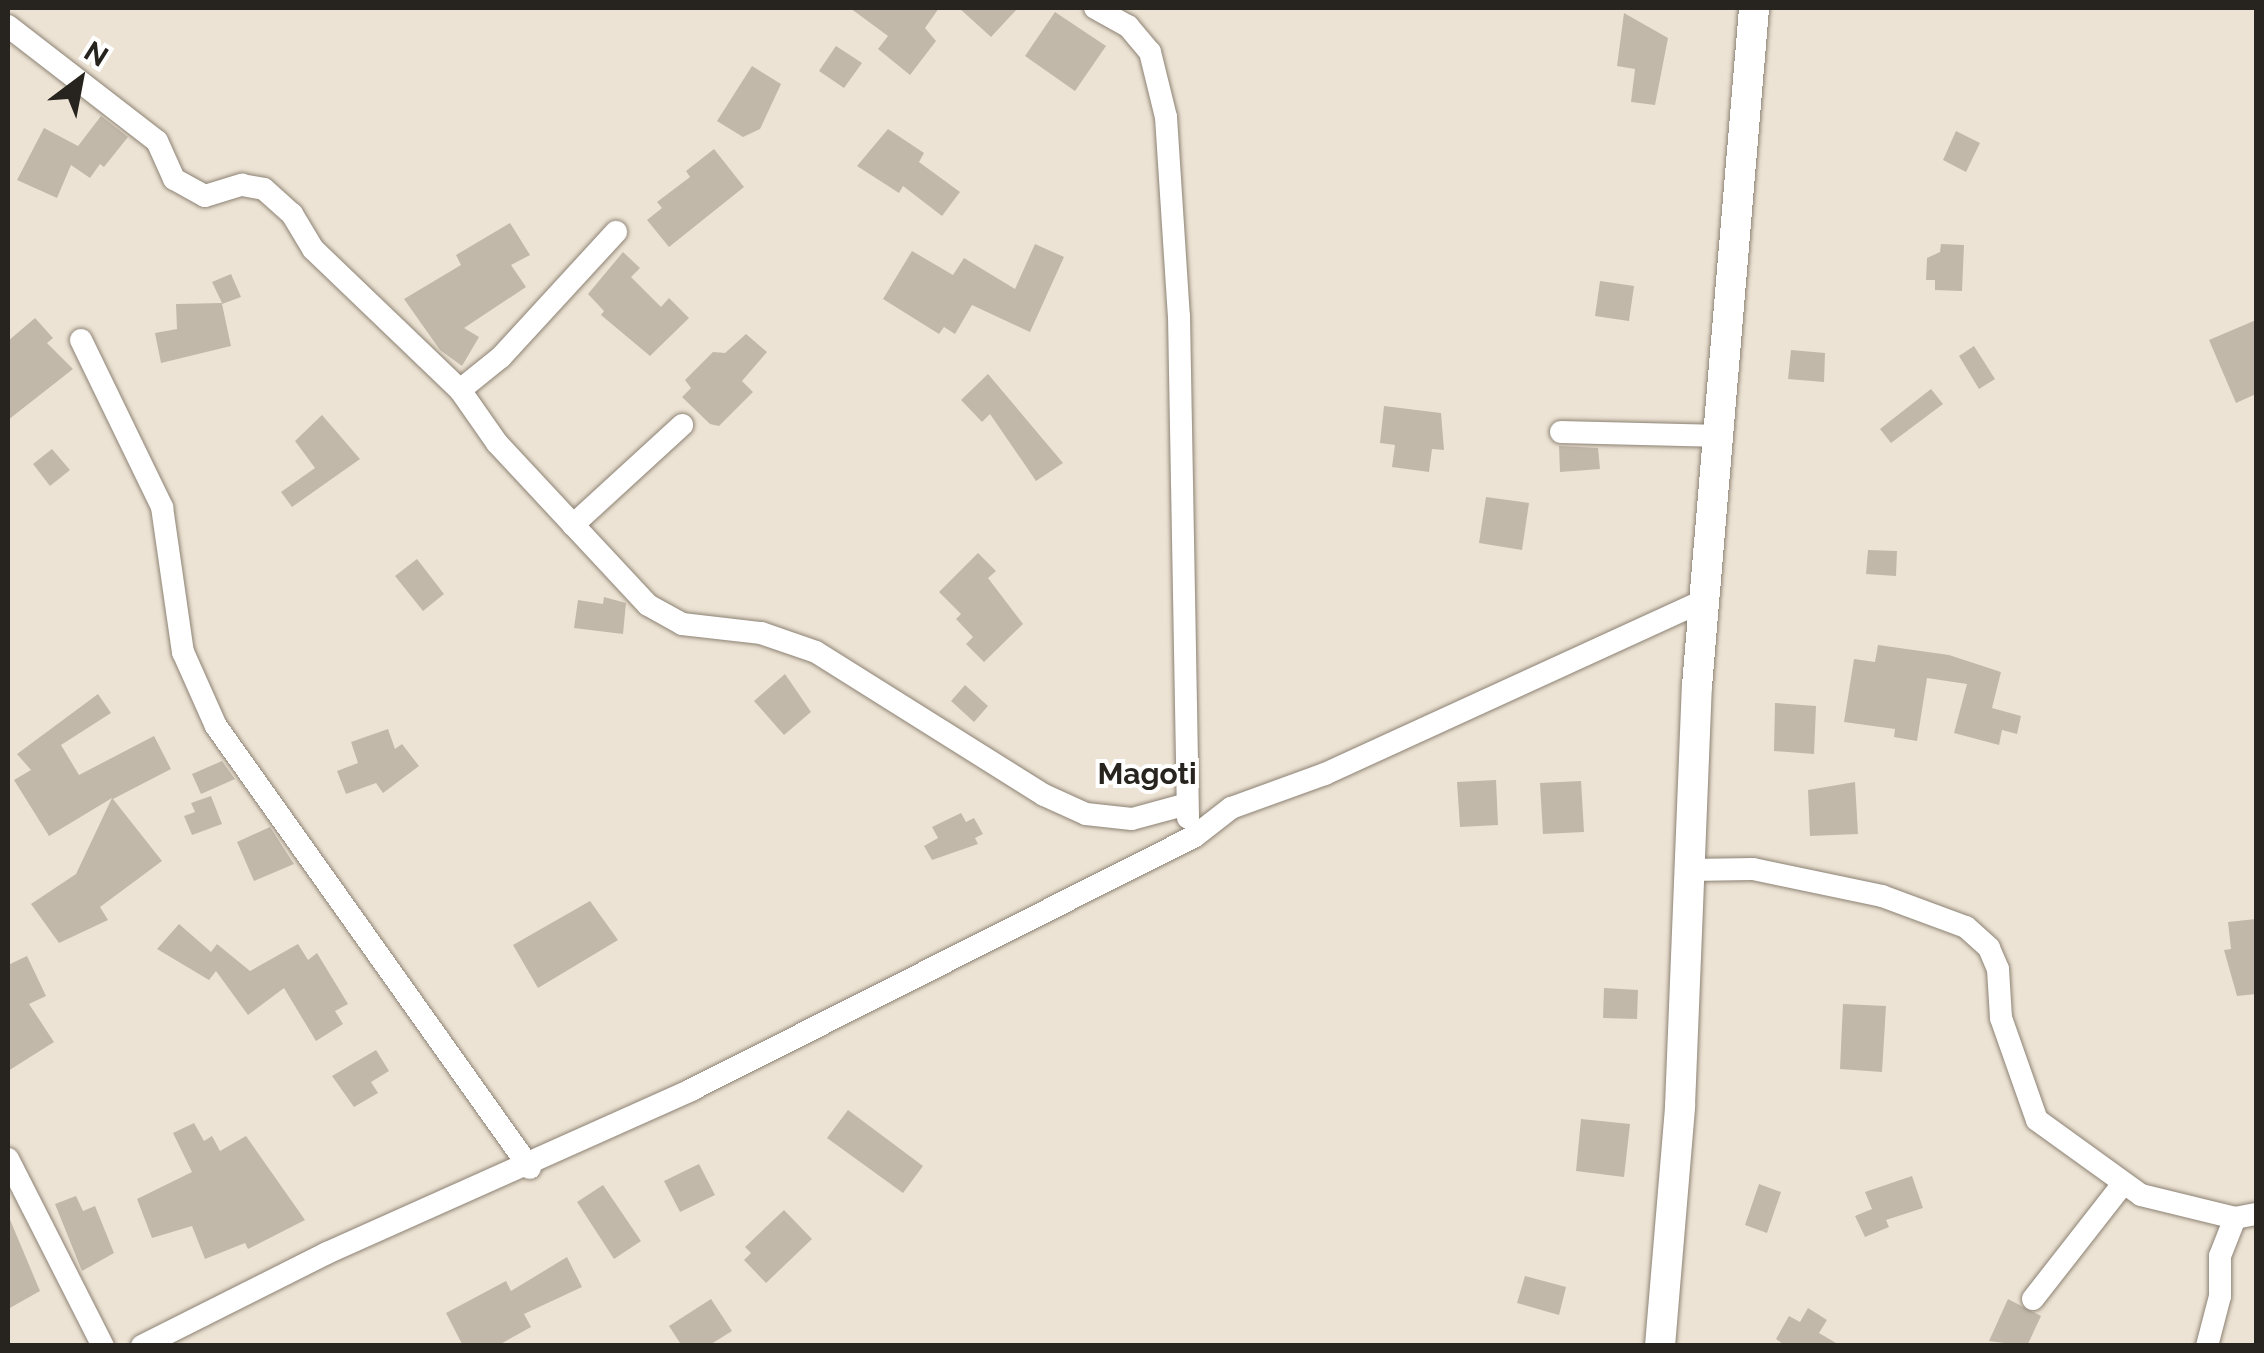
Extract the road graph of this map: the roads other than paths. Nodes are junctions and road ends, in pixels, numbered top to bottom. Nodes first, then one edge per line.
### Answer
1 (1095, 8) edge
2 (1754, 8) edge
3 (8, 26) edge
4 (616, 232) dead end
5 (81, 340) dead end
6 (460, 390) junction
7 (682, 426) dead end
8 (1561, 432) dead end
9 (1722, 436) junction
10 (573, 525) junction
11 (1707, 599) junction
12 (1184, 805) junction
13 (1195, 836) junction
14 (1688, 870) junction
15 (8, 1160) edge
16 (530, 1168) junction
17 (2122, 1185) junction
18 (2246, 1216) edge
19 (2033, 1299) dead end
20 (143, 1345) edge
21 (103, 1346) edge
22 (1660, 1346) edge
23 (2207, 1346) edge

1 - 12 street
2 - 9 street
3 - 6 street
4 - 6 street
5 - 16 street
6 - 10 street
7 - 10 street
8 - 9 street
9 - 11 street
10 - 12 street
11 - 13 street
11 - 14 street
12 - 13 street
13 - 16 street
14 - 17 street
14 - 22 street
15 - 21 street
16 - 20 street
17 - 18 street
17 - 19 street
18 - 23 street

